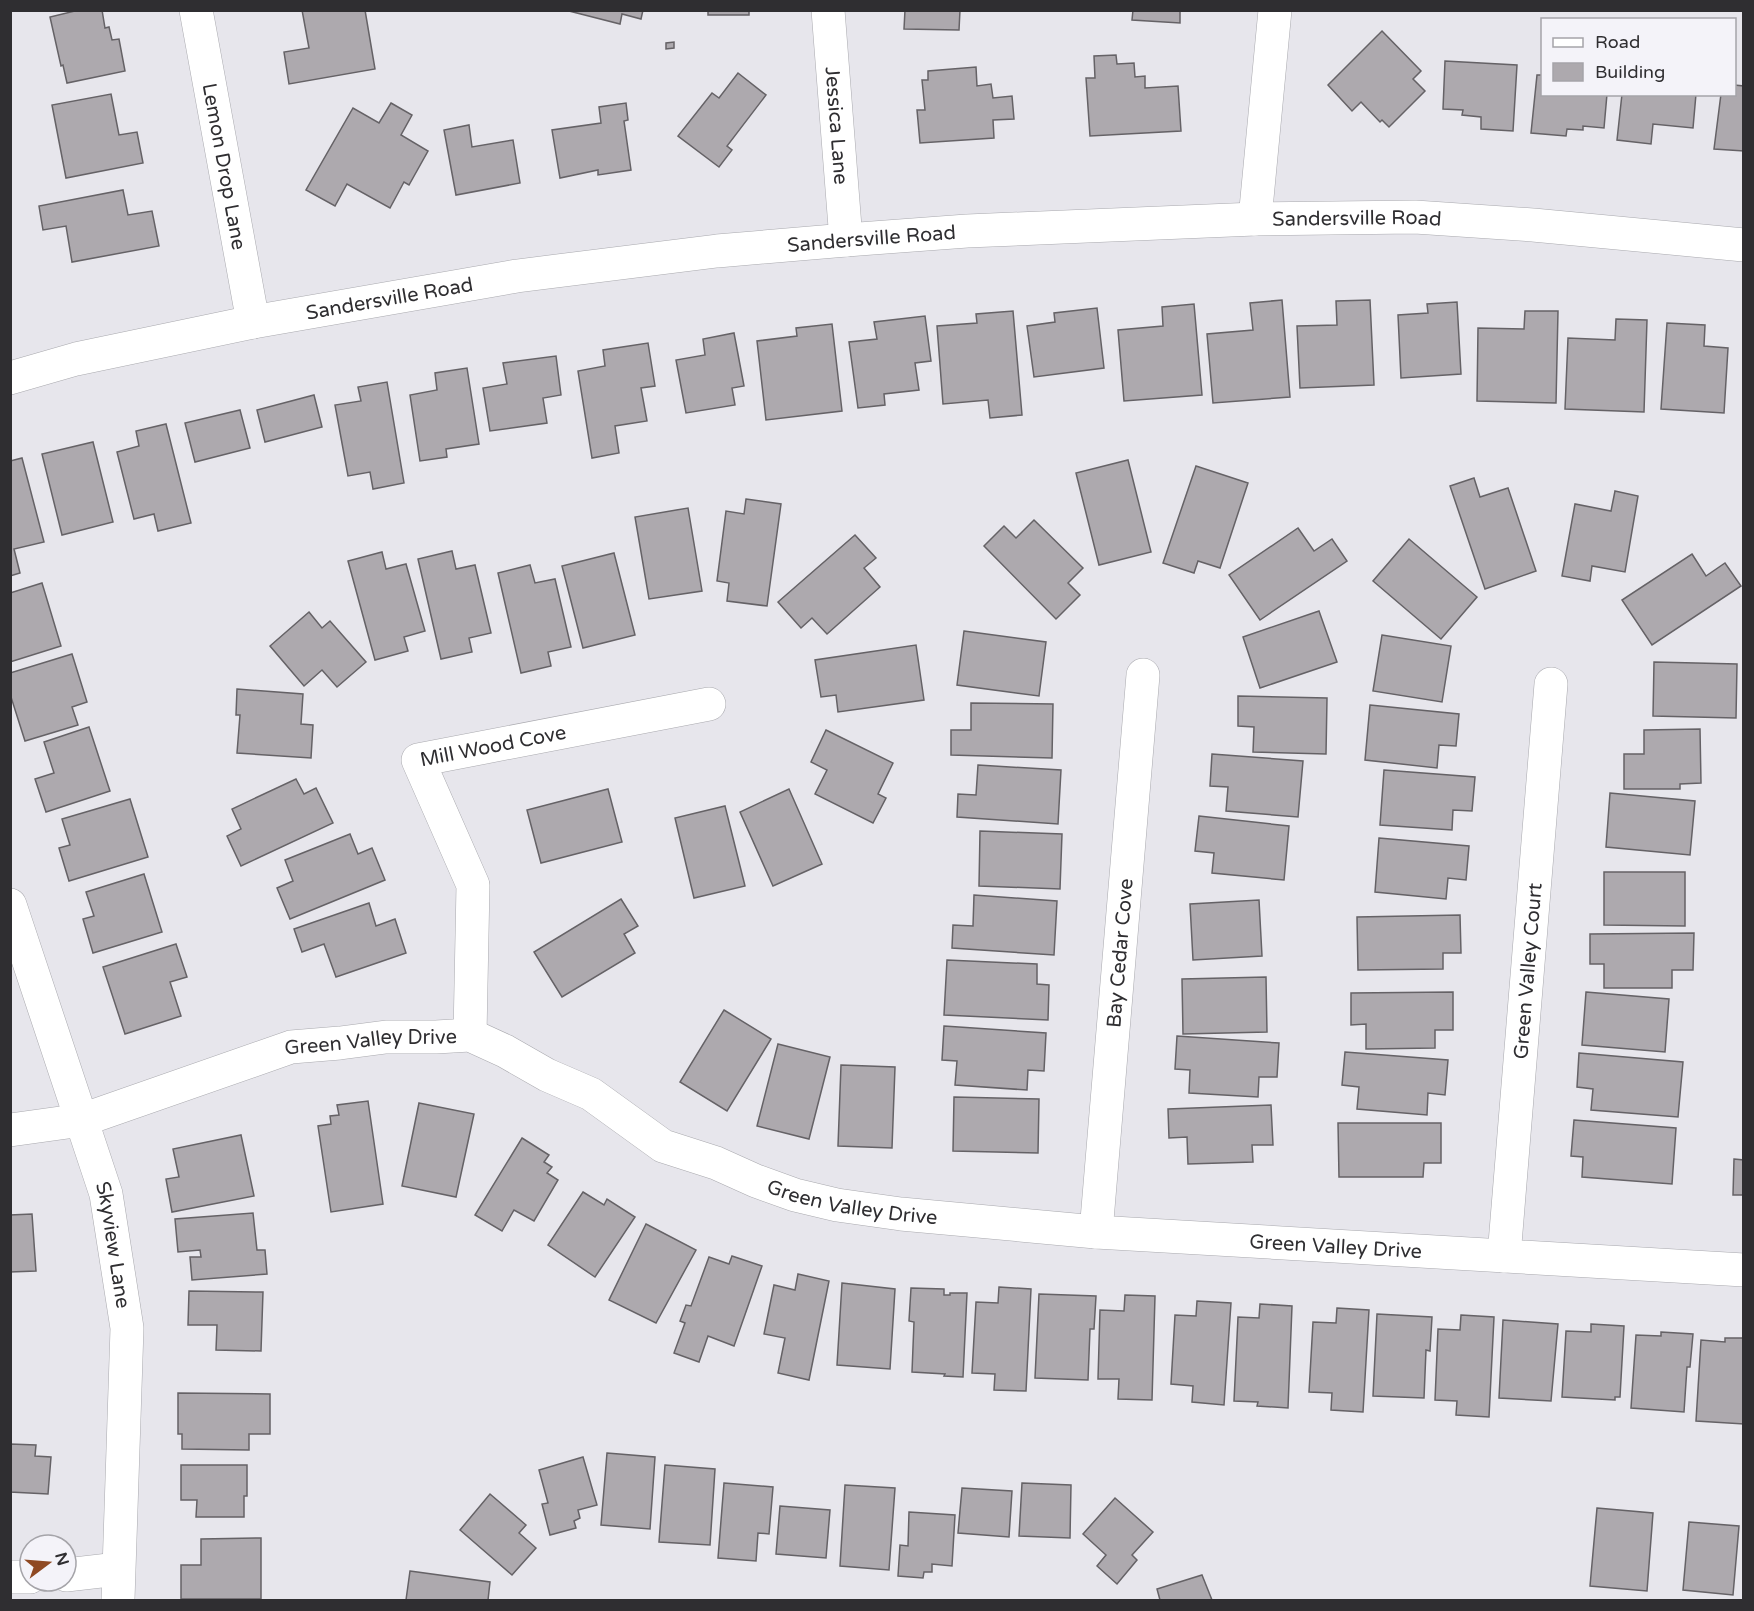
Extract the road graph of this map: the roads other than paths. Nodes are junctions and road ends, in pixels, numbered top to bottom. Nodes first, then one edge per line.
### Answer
1 (196, 10) edge
2 (828, 10) edge
3 (1275, 10) edge
4 (1255, 219) junction
5 (846, 240) junction
6 (1743, 245) edge
7 (253, 322) junction
8 (10, 378) edge
9 (1143, 675) dead end
10 (1551, 684) dead end
11 (709, 704) dead end
12 (10, 904) edge
13 (470, 1035) junction
14 (82, 1120) junction
15 (10, 1130) edge
16 (1096, 1232) junction
17 (1504, 1256) junction
18 (1743, 1270) edge
19 (78, 1577) edge
20 (118, 1585) edge

1 - 7 street, Lemon Drop Lane
2 - 5 street, Jessica Lane
3 - 4 street
4 - 5 street, Sandersville Road
4 - 6 street, Sandersville Road
5 - 7 street, Sandersville Road
7 - 8 street, Sandersville Road
9 - 16 street, Bay Cedar Cove
10 - 17 street, Green Valley Court
11 - 13 street, Mill Wood Cove
12 - 14 street, Skyview Lane
13 - 14 street, Green Valley Drive
13 - 16 street, Green Valley Drive
14 - 15 street, Green Valley Drive
14 - 20 street, Skyview Lane
16 - 17 street, Green Valley Drive
17 - 18 street, Green Valley Drive
19 - 20 street

